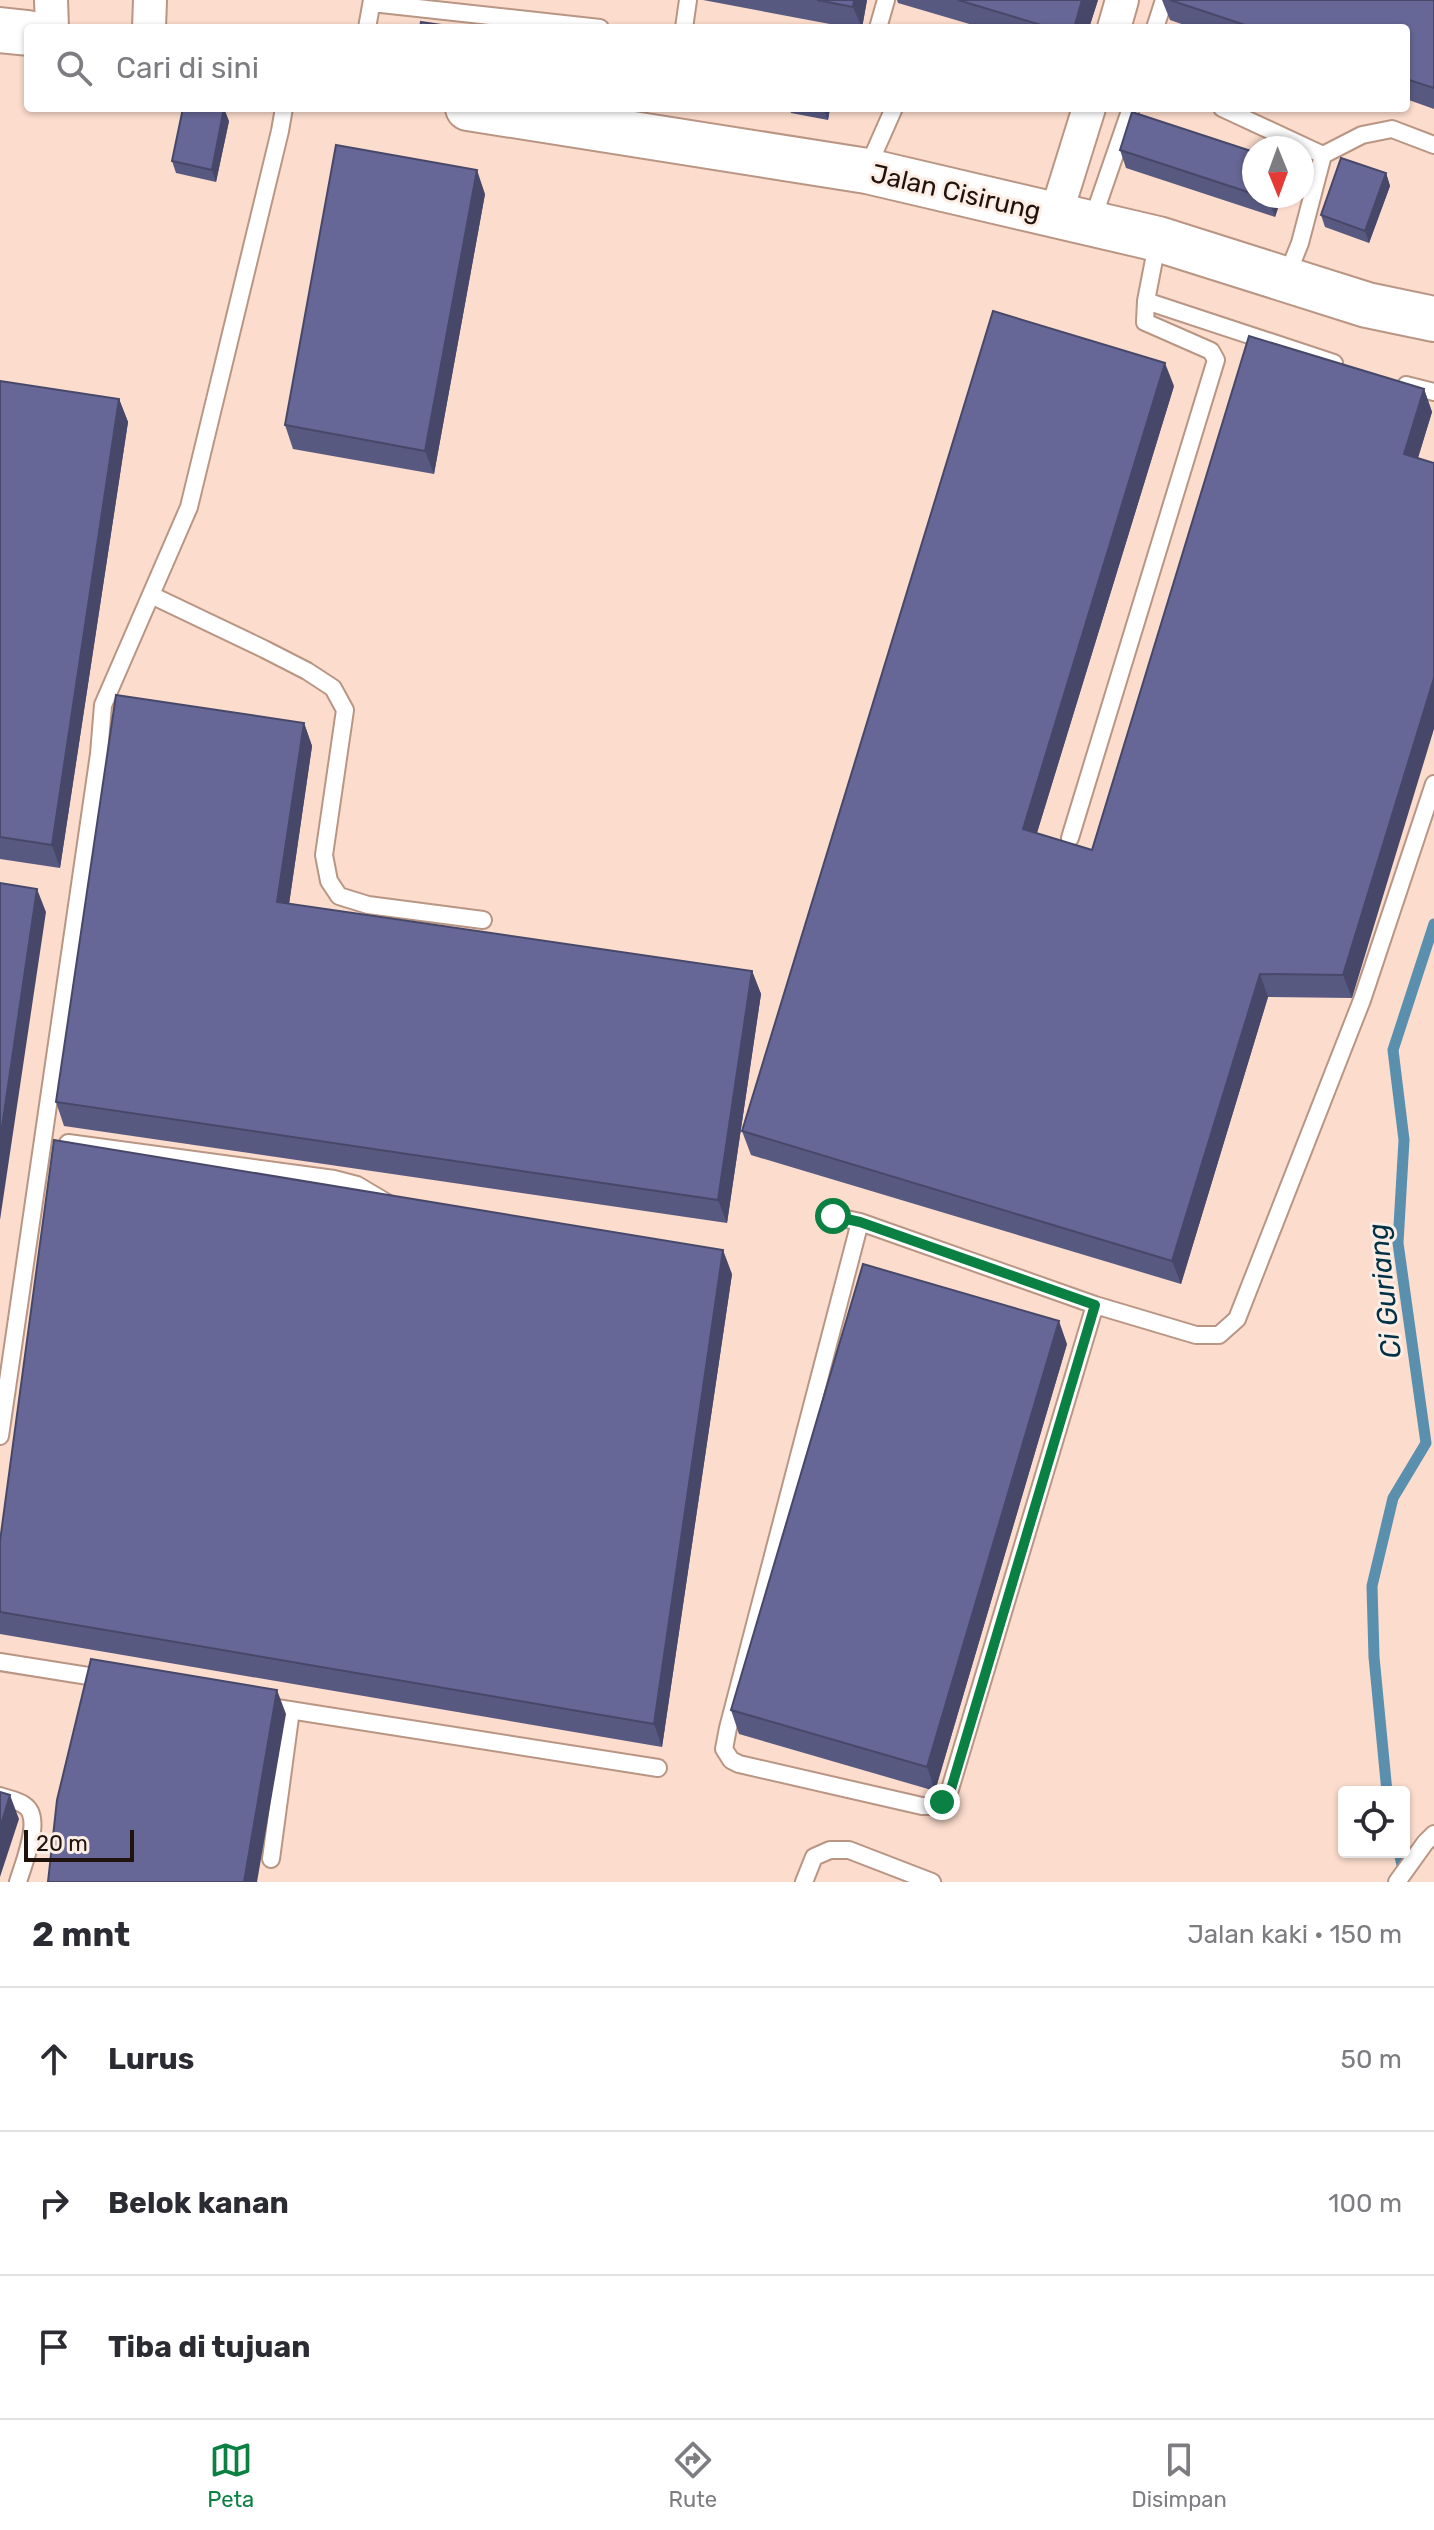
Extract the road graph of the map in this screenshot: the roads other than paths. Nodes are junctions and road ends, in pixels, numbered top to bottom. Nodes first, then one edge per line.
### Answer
1 (51, 0) edge
2 (150, 0) edge
3 (688, 0) edge
4 (886, 0) edge
5 (1122, 0) edge
6 (1164, 0) edge
7 (372, 1) edge
8 (52, 24) edge
9 (149, 24) edge
10 (368, 24) edge
11 (566, 24) edge
12 (685, 24) edge
13 (879, 24) edge
14 (1115, 24) edge
15 (1156, 24) edge
16 (0, 30) edge
17 (24, 33) edge
18 (283, 112) edge
19 (493, 112) edge
20 (892, 112) edge
21 (1088, 112) edge
22 (1129, 112) edge
23 (1231, 112) edge
24 (1434, 145) edge
25 (1323, 155) junction
26 (867, 171) junction
27 (1074, 219) junction
28 (1158, 239) junction
29 (1285, 279) junction
30 (1146, 301) junction
31 (1434, 319) edge
32 (1343, 366) edge
33 (1389, 380) edge
34 (1434, 392) edge
35 (151, 595) junction
36 (1434, 784) edge
37 (1070, 838) dead end
38 (483, 920) dead end
39 (43, 1139) junction
40 (405, 1214) edge
41 (833, 1216) dead end
42 (860, 1222) junction
43 (1095, 1305) junction
44 (0, 1436) edge
45 (0, 1662) edge
46 (126, 1683) edge
47 (249, 1703) edge
48 (291, 1710) junction
49 (658, 1768) dead end
50 (0, 1796) edge
51 (1430, 1838) edge
52 (271, 1859) dead end
53 (18, 1882) edge
54 (804, 1882) edge
55 (932, 1882) edge
56 (1397, 1882) edge

1 - 8 street
2 - 9 street
3 - 12 lane
4 - 13 lane
5 - 14 street
6 - 15 lane
7 - 10 lane
7 - 11 lane
16 - 17 main road
18 - 35 lane
19 - 26 main road, Jalan Cisirung
20 - 26 lane
21 - 27 street
22 - 27 lane
23 - 25 lane
24 - 25 lane
25 - 29 lane
26 - 27 main road, Jalan Cisirung
27 - 28 main road, Jalan Cisirung
28 - 29 main road, Jalan Cisirung
28 - 30 lane
29 - 31 main road, Jalan Cisirung
30 - 32 lane
30 - 37 lane
33 - 34 lane
35 - 38 lane
35 - 39 lane
36 - 43 lane
39 - 40 lane
39 - 44 lane
41 - 42 lane
42 - 43 lane
42 - 43 lane
45 - 46 lane
47 - 48 lane
48 - 49 lane
48 - 52 lane
50 - 53 lane
51 - 56 lane
54 - 55 lane

